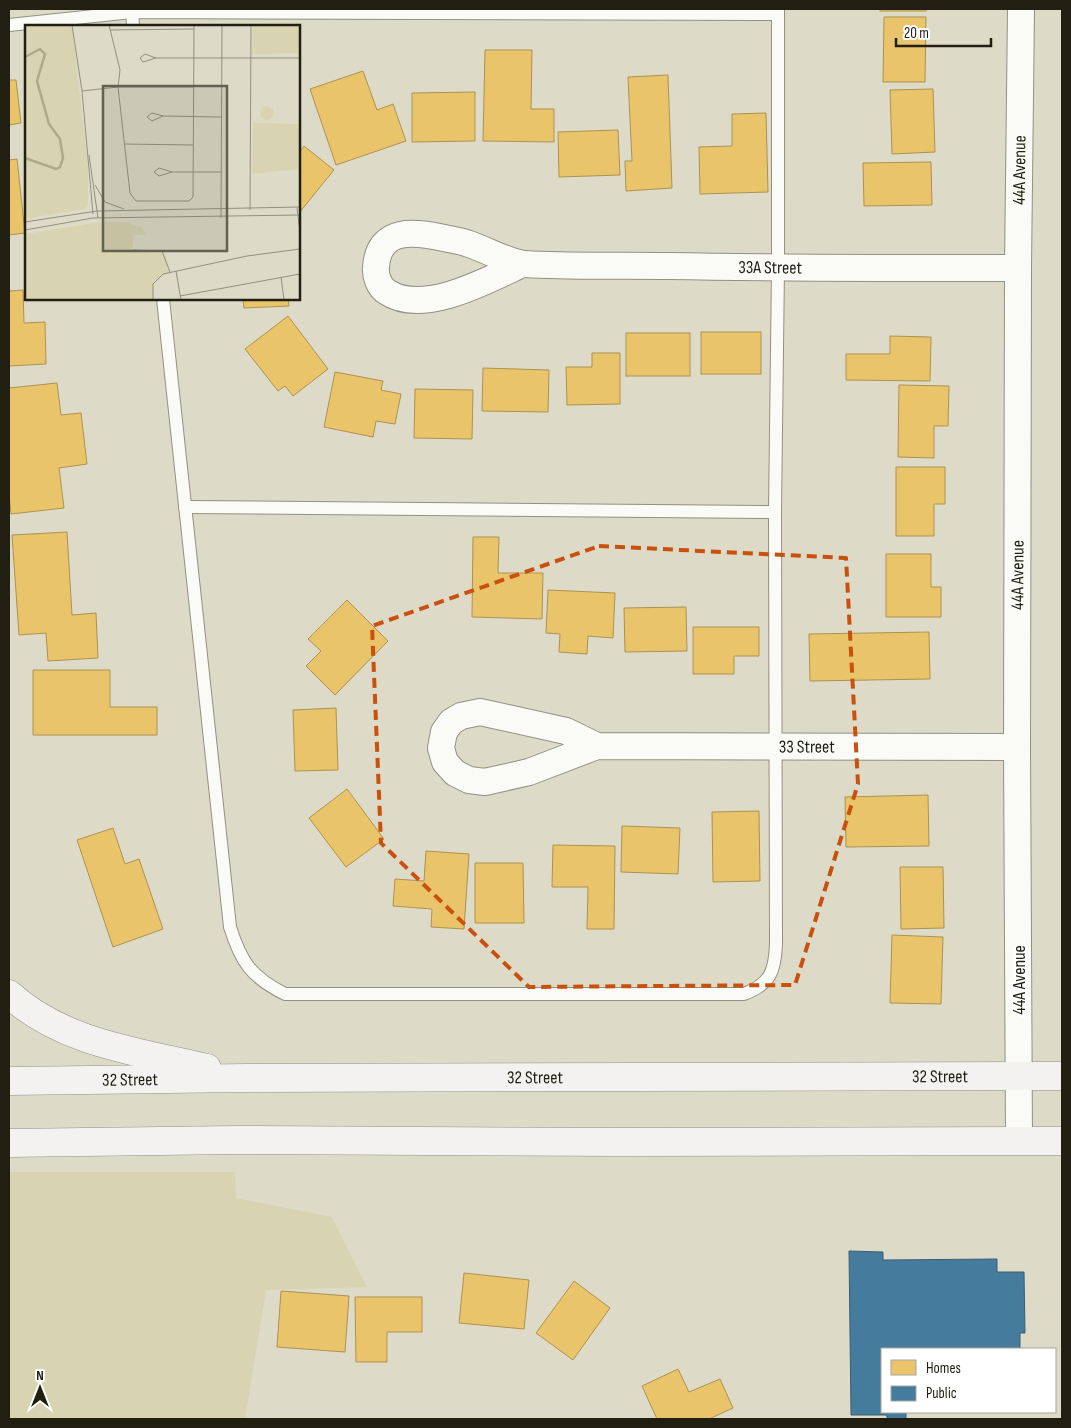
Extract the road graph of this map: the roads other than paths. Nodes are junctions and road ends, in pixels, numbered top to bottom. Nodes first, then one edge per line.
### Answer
1 (1022, 9) edge
2 (132, 10) edge
3 (778, 12) edge
4 (133, 25) edge
5 (9, 26) edge
6 (522, 264) junction
7 (778, 268) junction
8 (1018, 268) junction
9 (162, 300) edge
10 (185, 507) junction
11 (775, 512) junction
12 (596, 746) junction
13 (777, 747) junction
14 (1017, 747) junction
15 (9, 994) edge
16 (1062, 1076) edge
17 (1020, 1077) junction
18 (247, 1078) junction
19 (9, 1081) edge
20 (1019, 1141) junction
21 (1062, 1141) edge
22 (9, 1143) edge

1 - 8 street, 44A Avenue
2 - 3 lane
2 - 4 lane
2 - 5 lane
3 - 7 lane
6 - 6 street, 33A Street
6 - 7 street, 33A Street
7 - 8 street, 33A Street
7 - 11 lane
8 - 14 street, 44A Avenue
9 - 10 lane
10 - 11 lane
10 - 13 lane
11 - 13 lane
12 - 12 street, 33 Street
12 - 13 street, 33 Street
13 - 14 street, 33 Street
14 - 17 street, 44A Avenue
15 - 18 main road
16 - 17 main road, 32 Street
17 - 18 main road, 32 Street
17 - 20 street, 44A Avenue
18 - 19 main road, 32 Street
20 - 21 main road
20 - 22 main road

